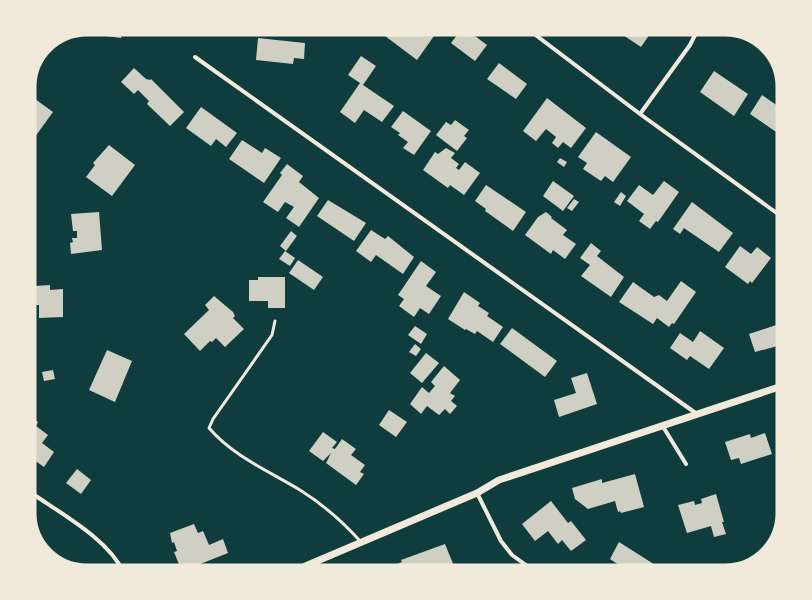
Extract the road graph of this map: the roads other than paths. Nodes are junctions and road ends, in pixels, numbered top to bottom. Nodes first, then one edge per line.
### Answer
1 (534, 34) edge
2 (696, 34) edge
3 (195, 57) dead end
4 (640, 114) junction
5 (778, 214) edge
6 (275, 321) dead end
7 (778, 387) edge
8 (697, 414) junction
9 (664, 428) junction
10 (686, 464) dead end
11 (477, 493) junction
12 (34, 495) edge
13 (361, 542) junction
14 (120, 566) edge
15 (305, 566) edge
16 (527, 566) edge

1 - 4 street
2 - 4 street
3 - 8 street
4 - 5 street
6 - 13 lane
7 - 8 street
8 - 9 street
9 - 10 street
9 - 11 street
11 - 13 street
11 - 16 street
12 - 14 street
13 - 15 street

